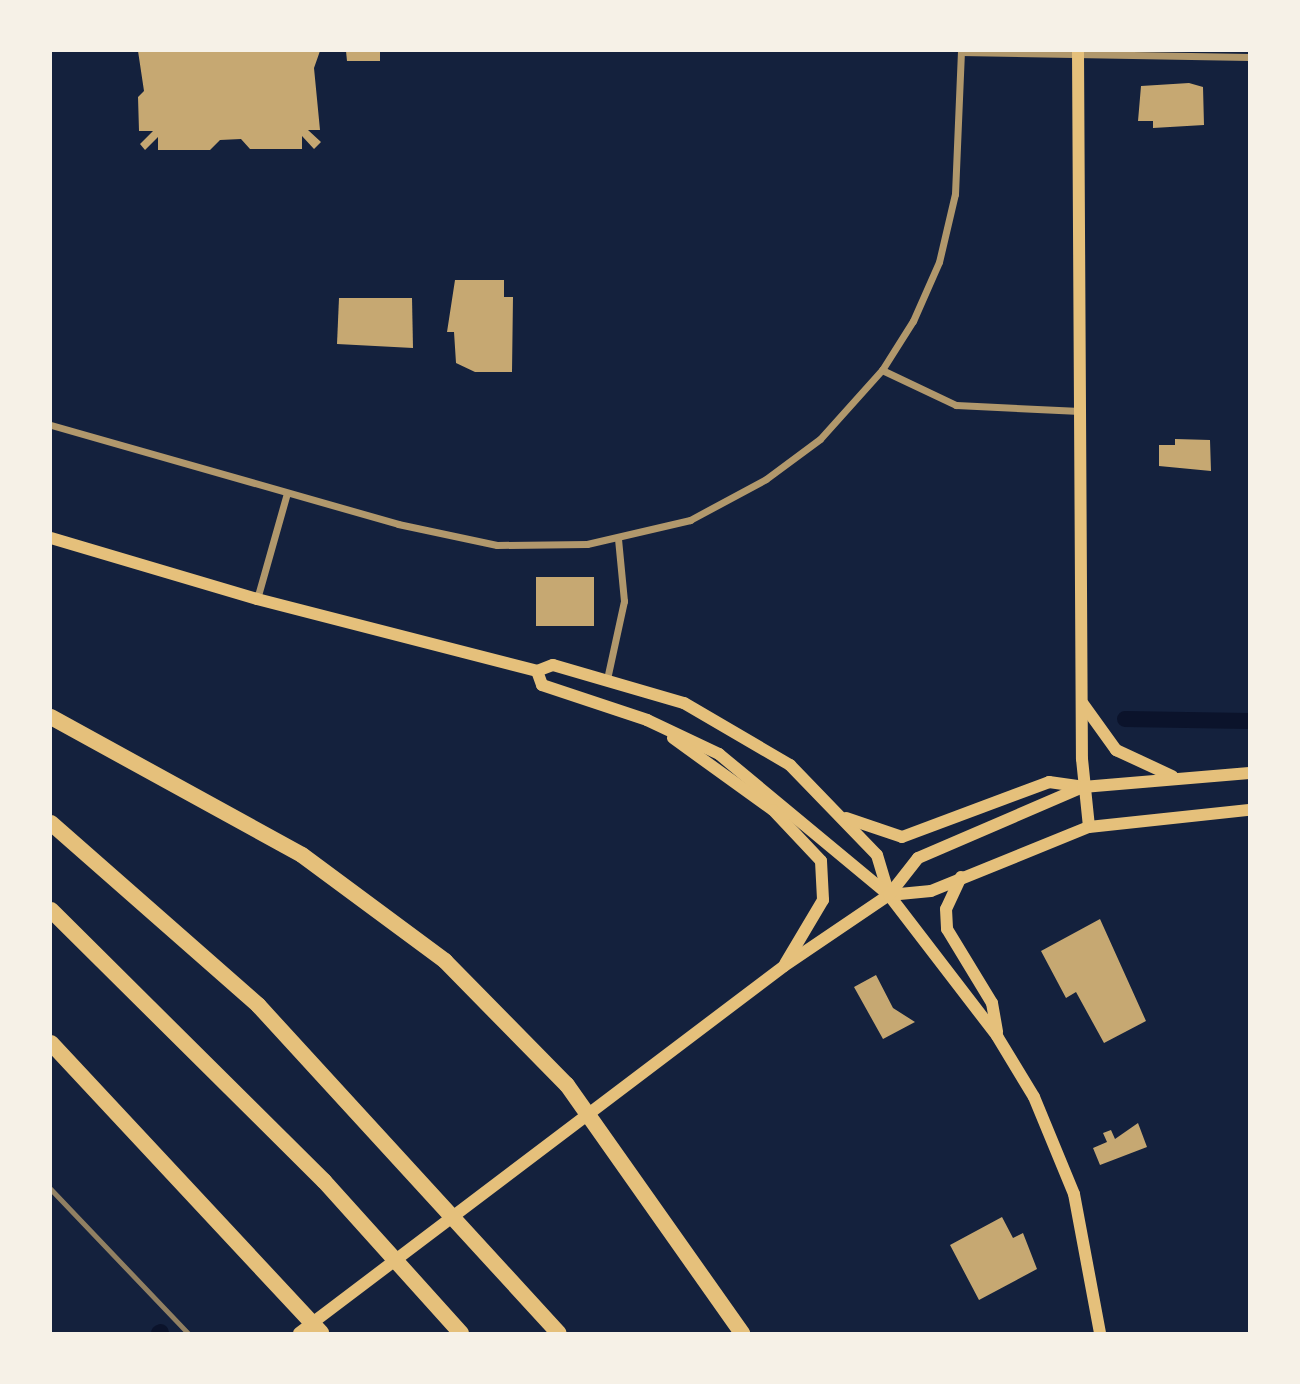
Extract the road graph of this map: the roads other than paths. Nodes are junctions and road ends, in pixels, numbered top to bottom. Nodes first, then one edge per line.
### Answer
1 (1079, 51) edge
2 (961, 52) edge
3 (1249, 57) edge
4 (882, 370) junction
5 (1081, 411) junction
6 (51, 425) edge
7 (287, 493) junction
8 (51, 538) edge
9 (618, 539) junction
10 (257, 599) junction
11 (537, 671) junction
12 (607, 680) junction
13 (1082, 704) junction
14 (51, 717) edge
15 (647, 720) junction
16 (1249, 773) edge
17 (1175, 778) junction
18 (1083, 787) junction
19 (1249, 810) edge
20 (838, 814) junction
21 (51, 823) edge
22 (1089, 827) junction
23 (961, 877) junction
24 (889, 895) junction
25 (51, 910) edge
26 (784, 967) junction
27 (997, 1035) junction
28 (51, 1043) edge
29 (589, 1117) junction
30 (311, 1330) edge
31 (461, 1333) edge
32 (559, 1333) edge
33 (742, 1333) edge
34 (1100, 1333) edge

1 - 2 street
1 - 3 street
1 - 5 main road
2 - 4 street
4 - 5 street
4 - 9 street
5 - 13 main road
6 - 7 street
7 - 9 street
7 - 10 street
8 - 10 main road
9 - 12 street
10 - 11 main road
11 - 12 main road
11 - 15 main road
12 - 20 main road
13 - 17 main road
13 - 18 main road
14 - 29 highway
15 - 24 main road
15 - 26 main road
16 - 17 main road
17 - 18 main road
18 - 20 main road
18 - 22 main road
18 - 24 main road
19 - 22 main road
20 - 24 main road
21 - 32 highway
22 - 23 main road
23 - 24 main road
23 - 27 main road
24 - 26 main road
24 - 27 main road
25 - 31 highway
26 - 29 main road
27 - 34 main road
28 - 30 highway
29 - 30 main road
29 - 33 highway

